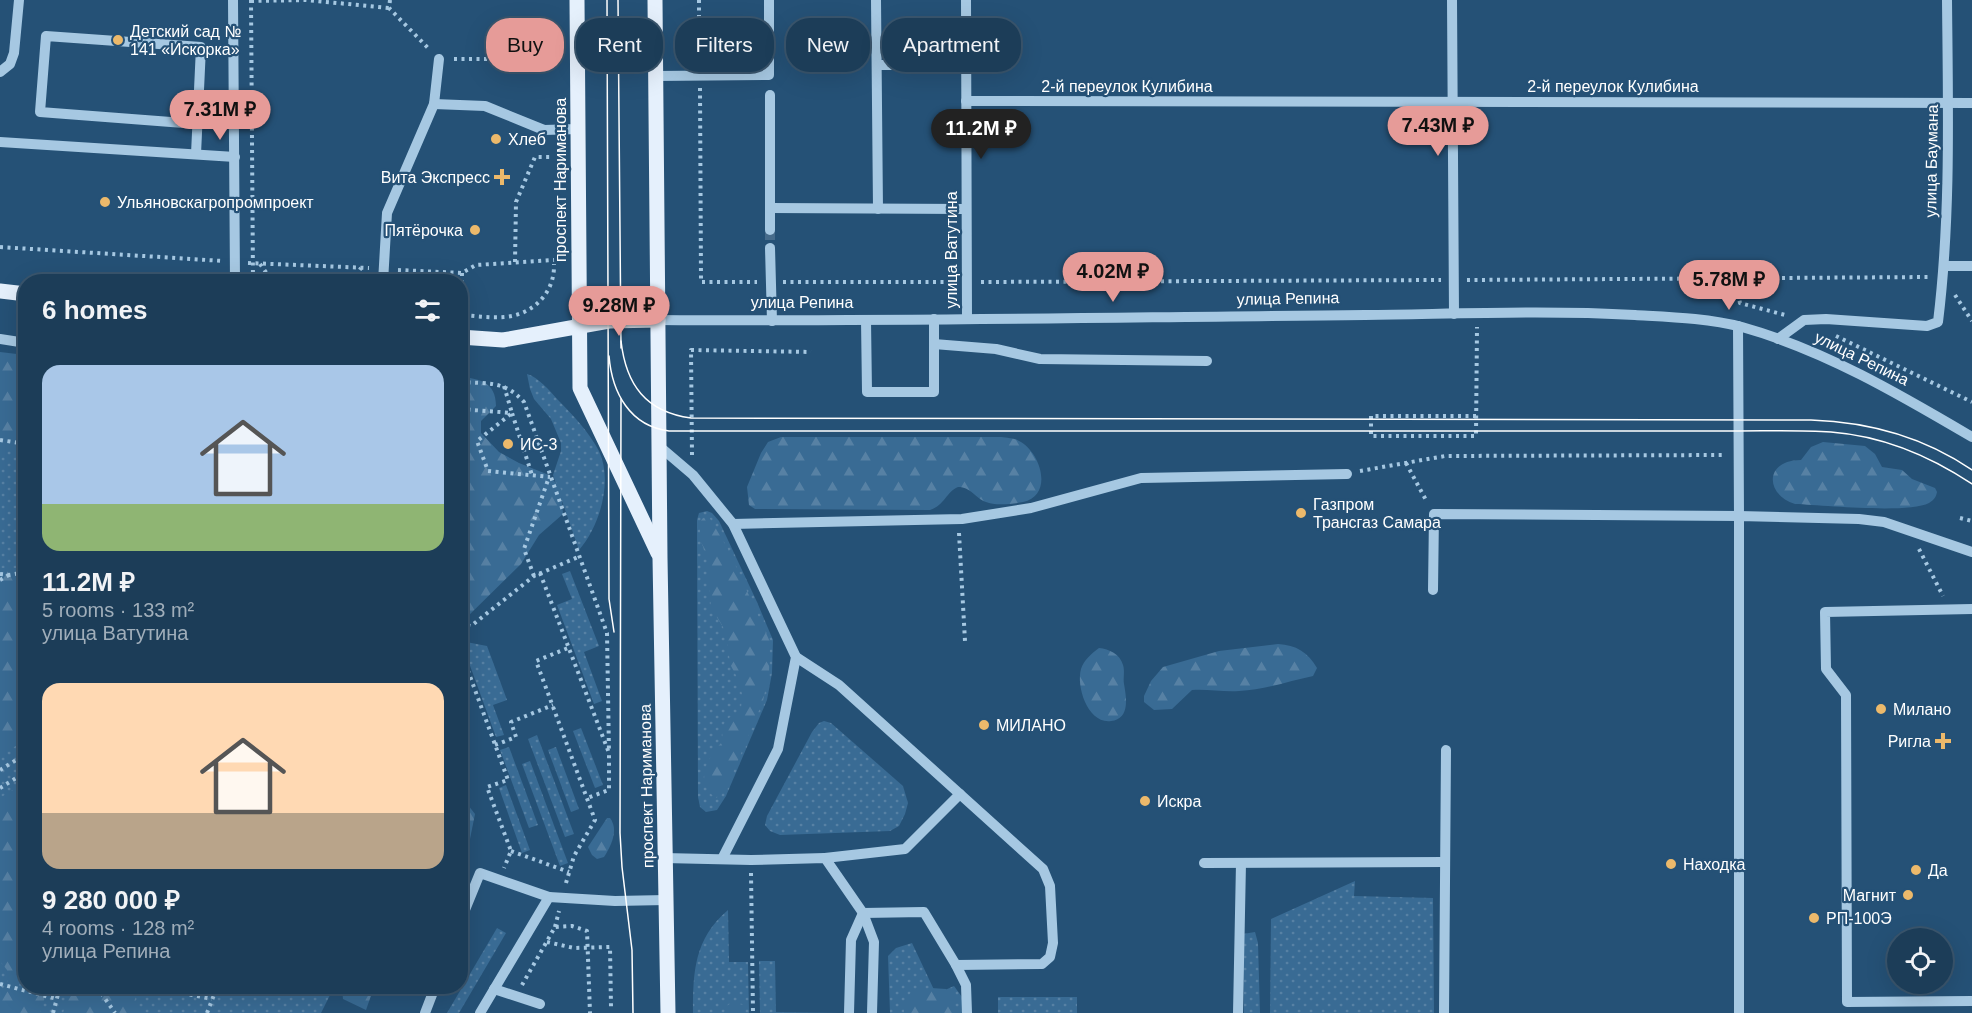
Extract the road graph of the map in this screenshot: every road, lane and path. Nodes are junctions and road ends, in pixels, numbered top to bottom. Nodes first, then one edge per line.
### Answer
1 (19, 0) edge
2 (233, 0) edge
3 (251, 0) edge
4 (390, 0) edge
5 (577, 0) edge
6 (655, 0) edge
7 (699, 0) edge
8 (769, 0) edge
9 (876, 0) edge
10 (966, 0) edge
11 (1452, 0) edge
12 (1947, 0) edge
13 (389, 8) junction
14 (966, 18) edge
15 (439, 59) junction
16 (486, 59) edge
17 (877, 65) junction
18 (882, 65) edge
19 (0, 72) edge
20 (966, 72) edge
21 (656, 76) junction
22 (699, 76) junction
23 (770, 95) dead end
24 (966, 101) junction
25 (1452, 101) junction
26 (1948, 103) junction
27 (1972, 103) edge
28 (434, 104) junction
29 (197, 124) junction
30 (578, 129) junction
31 (0, 142) edge
32 (196, 154) junction
33 (234, 157) junction
34 (552, 157) dead end
35 (770, 208) junction
36 (878, 209) junction
37 (966, 209) junction
38 (770, 230) tunnel mouth
39 (0, 247) edge
40 (771, 248) tunnel mouth
41 (235, 262) junction
42 (515, 262) junction
43 (253, 263) junction
44 (260, 263) junction
45 (1972, 266) edge
46 (361, 268) junction
47 (383, 269) junction
48 (1944, 272) junction
49 (462, 273) joint
50 (235, 274) edge
51 (253, 274) edge
52 (268, 274) edge
53 (357, 274) edge
54 (383, 274) edge
55 (1734, 279) dead end
56 (771, 282) junction
57 (947, 282) dead end
58 (0, 291) edge
59 (18, 293) edge
60 (1454, 314) junction
61 (1477, 314) junction
62 (468, 316) edge
63 (967, 319) junction
64 (658, 320) junction
65 (866, 320) junction
66 (934, 320) junction
67 (1804, 320) junction
68 (772, 321) junction
69 (1972, 321) edge
70 (579, 327) junction
71 (1738, 327) junction
72 (1836, 335) dead end
73 (468, 338) edge
74 (0, 339) edge
75 (1778, 339) junction
76 (18, 342) edge
77 (934, 344) junction
78 (811, 352) dead end
79 (1206, 361) dead end
80 (468, 383) edge
81 (504, 385) junction
82 (1972, 402) edge
83 (468, 410) edge
84 (512, 414) junction
85 (1476, 416) junction
86 (1972, 437) edge
87 (537, 438) junction
88 (0, 440) edge
89 (18, 443) edge
90 (522, 443) junction
91 (659, 446) junction
92 (1739, 454) junction
93 (1406, 463) junction
94 (1347, 474) joint
95 (532, 475) junction
96 (693, 475) junction
97 (550, 477) junction
98 (1434, 514) junction
99 (1739, 516) junction
100 (1960, 518) dead end
101 (958, 519) junction
102 (1972, 521) edge
103 (733, 524) junction
104 (1908, 529) junction
105 (1972, 552) edge
106 (578, 557) junction
107 (660, 558) junction
108 (18, 573) edge
109 (540, 573) junction
110 (0, 574) edge
111 (9, 575) junction
112 (534, 576) junction
113 (0, 580) edge
114 (1433, 590) dead end
115 (1972, 609) edge
116 (1951, 610) junction
117 (468, 625) edge
118 (964, 641) dead end
119 (568, 648) junction
120 (796, 657) junction
121 (468, 671) edge
122 (553, 705) junction
123 (495, 745) junction
124 (1446, 750) dead end
125 (609, 753) junction
126 (18, 759) edge
127 (0, 770) edge
128 (18, 777) edge
129 (0, 788) edge
130 (960, 794) junction
131 (587, 798) junction
132 (510, 851) junction
133 (664, 858) junction
134 (825, 858) junction
135 (722, 859) junction
136 (751, 860) junction
137 (1240, 862) junction
138 (1444, 862) junction
139 (1204, 863) dead end
140 (500, 880) junction
141 (549, 897) junction
142 (666, 900) junction
143 (468, 902) edge
144 (862, 913) junction
145 (547, 942) junction
146 (588, 948) junction
147 (956, 965) junction
148 (0, 984) edge
149 (18, 989) edge
150 (494, 990) junction
151 (38, 994) edge
152 (58, 994) edge
153 (102, 994) edge
154 (187, 994) edge
155 (214, 994) edge
156 (432, 994) edge
157 (515, 996) junction
158 (57, 999) junction
159 (212, 999) junction
160 (1972, 1001) edge
161 (540, 1004) dead end
162 (611, 1007) dead end
163 (53, 1013) edge
164 (115, 1013) edge
165 (207, 1013) edge
166 (425, 1013) edge
167 (480, 1013) edge
168 (590, 1013) edge
169 (668, 1013) edge
170 (753, 1013) edge
171 (849, 1013) edge
172 (872, 1013) edge
173 (967, 1013) edge
174 (1238, 1013) edge
175 (1444, 1013) edge
176 (1739, 1013) edge

1 - 19 street
2 - 33 street
3 - 13 path
3 - 43 path
4 - 13 path
5 - 30 main road, проспект Нариманова
6 - 21 main road, проспект Нариманова
7 - 22 path
8 - 22 street
9 - 17 street
10 - 14 street, улица Ватутина
11 - 25 street
12 - 26 street, улица Баумана
13 - 15 path
15 - 16 path
15 - 28 street
17 - 18 street
17 - 36 street
20 - 24 street, улица Ватутина
21 - 22 street
21 - 64 main road, проспект Нариманова
22 - 56 path
23 - 35 street
24 - 25 street, 2-й переулок Кулибина
24 - 37 street, улица Ватутина
25 - 26 street, 2-й переулок Кулибина
25 - 60 street
26 - 27 street, 2-й переулок Кулибина
26 - 48 street, улица Баумана
28 - 30 street
28 - 47 street
29 - 29 street
29 - 32 street
30 - 70 main road, проспект Нариманова
31 - 32 street
32 - 33 street
33 - 41 street
34 - 42 path
35 - 36 street
35 - 38 street
36 - 37 street
37 - 63 street, улица Ватутина
39 - 41 path
40 - 56 street
41 - 43 path
41 - 50 street
42 - 49 path
42 - 62 path
43 - 44 path
43 - 51 path
44 - 46 path
44 - 52 path
45 - 48 street
46 - 47 path
46 - 53 path
47 - 49 path
47 - 54 street
48 - 67 street, улица Баумана
48 - 69 path
55 - 67 path
56 - 57 path
56 - 68 street
58 - 59 main road
60 - 61 street, улица Репина
60 - 63 street, улица Репина
61 - 71 street, улица Репина
61 - 85 path
63 - 66 street, улица Репина
64 - 68 street, улица Репина
64 - 70 main road, улица Репина
64 - 91 main road, проспект Нариманова
65 - 66 street, улица Репина
65 - 68 street, улица Репина
65 - 77 street
66 - 77 street
67 - 75 street
70 - 73 main road, улица Репина
70 - 107 main road, проспект Нариманова
71 - 75 street, улица Репина
71 - 92 street
72 - 82 path
74 - 76 street
75 - 86 street, улица Репина
77 - 79 street
78 - 96 path
80 - 81 path
81 - 84 path
81 - 87 path
83 - 84 path
84 - 90 path
84 - 95 path
85 - 85 path
87 - 90 path
87 - 97 path
88 - 89 path
90 - 95 path
91 - 96 street
91 - 107 main road, проспект Нариманова
92 - 93 path
92 - 99 street
93 - 94 path
93 - 98 path
94 - 101 street
95 - 97 path
96 - 103 street
97 - 106 path
97 - 112 path
98 - 99 street
98 - 114 street
99 - 104 street
99 - 176 street
100 - 102 path
101 - 103 street
101 - 118 path
103 - 120 street
104 - 105 street
104 - 116 path
106 - 109 path
106 - 125 path
107 - 133 main road, проспект Нариманова
108 - 111 path
109 - 112 path
109 - 119 path
110 - 111 path
111 - 113 path
112 - 117 path
115 - 116 street
116 - 160 street
119 - 122 path
119 - 125 path
120 - 130 street
120 - 135 street
121 - 123 path
122 - 123 path
122 - 131 path
123 - 132 path
124 - 138 street
125 - 131 path
126 - 127 path
128 - 129 path
130 - 134 street
130 - 147 street
131 - 132 path
132 - 140 path
133 - 135 street
133 - 142 main road, проспект Нариманова
134 - 136 street
134 - 144 street
135 - 136 street
136 - 170 path
137 - 138 street
137 - 139 street
137 - 174 street
138 - 175 street
140 - 141 street
140 - 143 street
141 - 142 street
141 - 150 street
142 - 169 main road, проспект Нариманова
144 - 147 street
144 - 171 street
144 - 172 street
145 - 146 path
145 - 146 path
145 - 157 path
146 - 162 path
146 - 168 path
147 - 173 street
148 - 149 path
150 - 157 street
150 - 167 street
151 - 158 path
152 - 158 path
153 - 164 path
154 - 159 path
155 - 159 path
156 - 166 street
157 - 161 street
158 - 163 path
159 - 165 path

